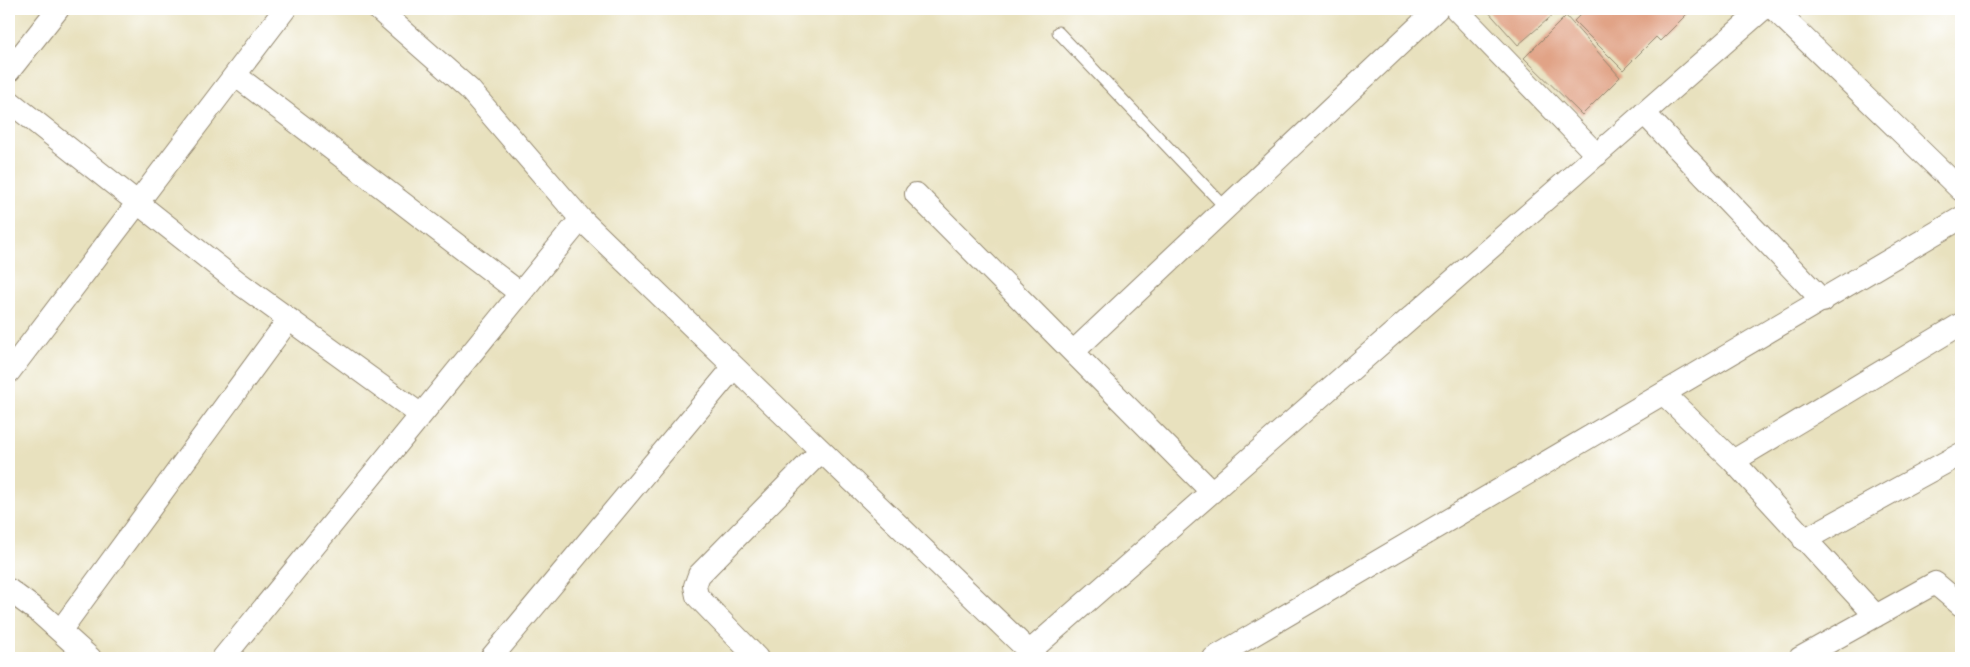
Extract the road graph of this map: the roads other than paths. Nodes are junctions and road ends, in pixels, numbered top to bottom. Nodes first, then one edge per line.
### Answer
1 (58, 9) edge
2 (285, 9) edge
3 (378, 9) edge
4 (1437, 9) edge
5 (1456, 9) edge
6 (1763, 9) edge
7 (1774, 9) edge
8 (1058, 32) dead end
9 (9, 71) edge
10 (235, 75) junction
11 (9, 101) edge
12 (1644, 113) junction
13 (1597, 154) junction
14 (1961, 190) edge
15 (916, 194) dead end
16 (138, 204) junction
17 (1226, 208) junction
18 (1961, 218) edge
19 (581, 219) junction
20 (520, 293) junction
21 (1823, 301) junction
22 (288, 320) junction
23 (1961, 324) edge
24 (1073, 352) junction
25 (734, 367) junction
26 (9, 372) edge
27 (1664, 394) junction
28 (420, 415) junction
29 (821, 451) junction
30 (1961, 454) edge
31 (1733, 461) junction
32 (1212, 492) junction
33 (1804, 540) junction
34 (9, 590) edge
35 (1961, 605) edge
36 (1876, 616) junction
37 (60, 631) junction
38 (1033, 655) edge
39 (494, 657) edge
40 (90, 658) edge
41 (223, 658) edge
42 (757, 658) edge
43 (1214, 658) edge
44 (1800, 658) edge

1 - 9 street
2 - 10 street
3 - 19 street
4 - 17 street
5 - 13 street
6 - 12 street
7 - 14 street
8 - 17 lane
10 - 16 street
10 - 20 street
11 - 16 street
12 - 13 street
12 - 21 street
13 - 32 street
15 - 24 street
16 - 22 street
16 - 26 street
17 - 24 street
18 - 21 street
19 - 20 street
19 - 25 street
20 - 28 street
21 - 27 street
22 - 28 street
22 - 37 street
23 - 31 street
24 - 32 street
25 - 29 street
25 - 39 street
27 - 31 street
27 - 43 street
28 - 41 street
29 - 38 street
29 - 42 street
30 - 33 street
31 - 33 street
32 - 38 street
33 - 36 street
34 - 37 street
35 - 36 street
36 - 44 street
37 - 40 street

